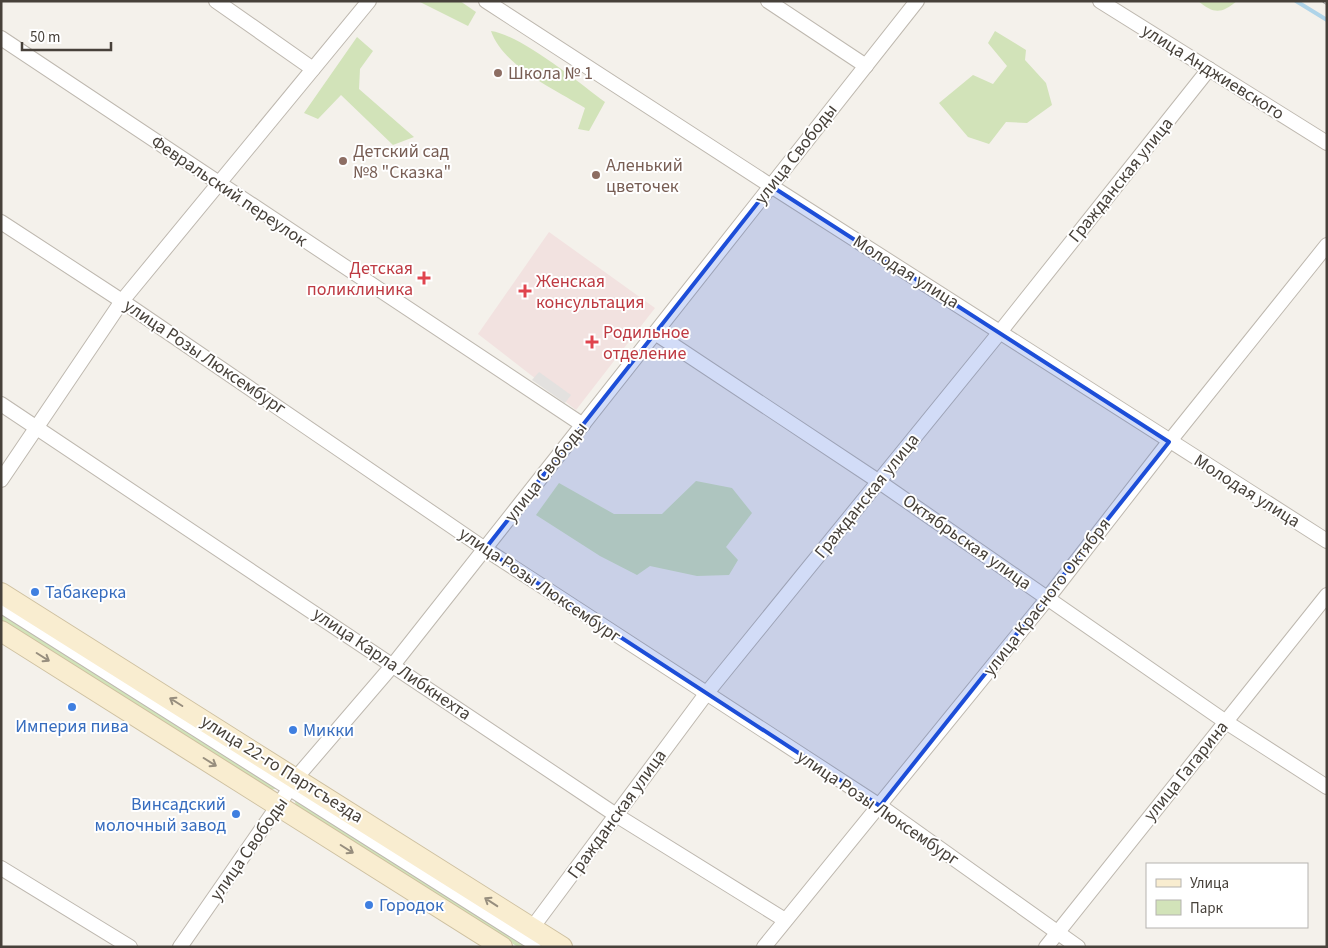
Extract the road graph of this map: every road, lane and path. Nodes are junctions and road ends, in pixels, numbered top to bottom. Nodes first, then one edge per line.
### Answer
1 (216, 1) edge
2 (369, 1) edge
3 (486, 1) edge
4 (768, 1) edge
5 (917, 1) edge
6 (1100, 1) edge
7 (1, 38) edge
8 (866, 66) junction
9 (313, 69) junction
10 (1209, 69) junction
11 (1327, 143) edge
12 (218, 184) junction
13 (771, 186) junction
14 (1, 222) edge
15 (1327, 245) edge
16 (122, 301) junction
17 (1000, 332) junction
18 (655, 333) junction
19 (1, 404) edge
20 (583, 425) junction
21 (38, 427) junction
22 (1169, 442) junction
23 (1, 480) edge
24 (878, 481) junction
25 (1327, 541) edge
26 (485, 549) junction
27 (1, 593) edge
28 (1327, 595) edge
29 (1047, 598) junction
30 (1, 608) edge
31 (1, 631) edge
32 (393, 665) junction
33 (706, 694) junction
34 (1226, 722) junction
35 (1327, 787) edge
36 (289, 792) junction
37 (880, 806) junction
38 (616, 815) junction
39 (1, 868) edge
40 (785, 920) junction
41 (1057, 933) junction
42 (534, 938) edge
43 (130, 947) edge
44 (180, 947) edge
45 (502, 947) edge
46 (562, 947) edge
47 (764, 947) edge
48 (1046, 947) edge
49 (1078, 947) edge

1 - 9 street
2 - 9 street
3 - 13 street, Молодая улица
4 - 8 street
5 - 8 street, улица Свободы
6 - 10 street, улица Анджиевского
7 - 12 street, Февральский переулок
8 - 13 street, улица Свободы
9 - 12 street
10 - 11 street, улица Анджиевского
10 - 17 street, Гражданская улица
12 - 16 street
12 - 20 street, Февральский переулок
13 - 17 street, Молодая улица
13 - 18 street, улица Свободы
14 - 16 street, улица Розы Люксембург
15 - 22 street, улица Красного Октября
16 - 21 street
16 - 26 street, улица Розы Люксембург
17 - 22 street, Молодая улица
17 - 24 street, Гражданская улица
18 - 20 street, улица Свободы
18 - 24 street, Октябрьская улица
19 - 21 street, улица Карла Либкнехта
20 - 26 street, улица Свободы
21 - 23 street
21 - 32 street, улица Карла Либкнехта
22 - 25 street, Молодая улица
22 - 29 street, улица Красного Октября
24 - 29 street, Октябрьская улица
24 - 33 street, Гражданская улица
26 - 32 street, улица Свободы
26 - 33 street, улица Розы Люксембург
36 -> 27 main road, улица 22-го Партсъезда
28 - 34 street, улица Гагарина
29 - 34 street, Октябрьская улица
29 - 37 street, улица Красного Октября
30 - 36 street
31 -> 36 main road, улица 22-го Партсъезда
32 - 36 street, улица Свободы
32 - 38 street, улица Карла Либкнехта
33 - 37 street, улица Розы Люксембург
33 - 38 street, Гражданская улица
34 - 35 street, Октябрьская улица
34 - 41 street, улица Гагарина
36 - 42 main road, улица 22-го Партсъезда
36 - 44 street, улица Свободы
36 -> 45 main road, улица 22-го Партсъезда
37 - 40 street, улица Красного Октября
37 - 41 street, улица Розы Люксембург
38 - 40 street, улица Карла Либкнехта
38 - 42 street, Гражданская улица
39 - 43 street
40 - 47 street, улица Красного Октября
41 - 48 street, улица Гагарина
41 - 49 street, улица Розы Люксембург
42 - 46 main road, улица 22-го Партсъезда

